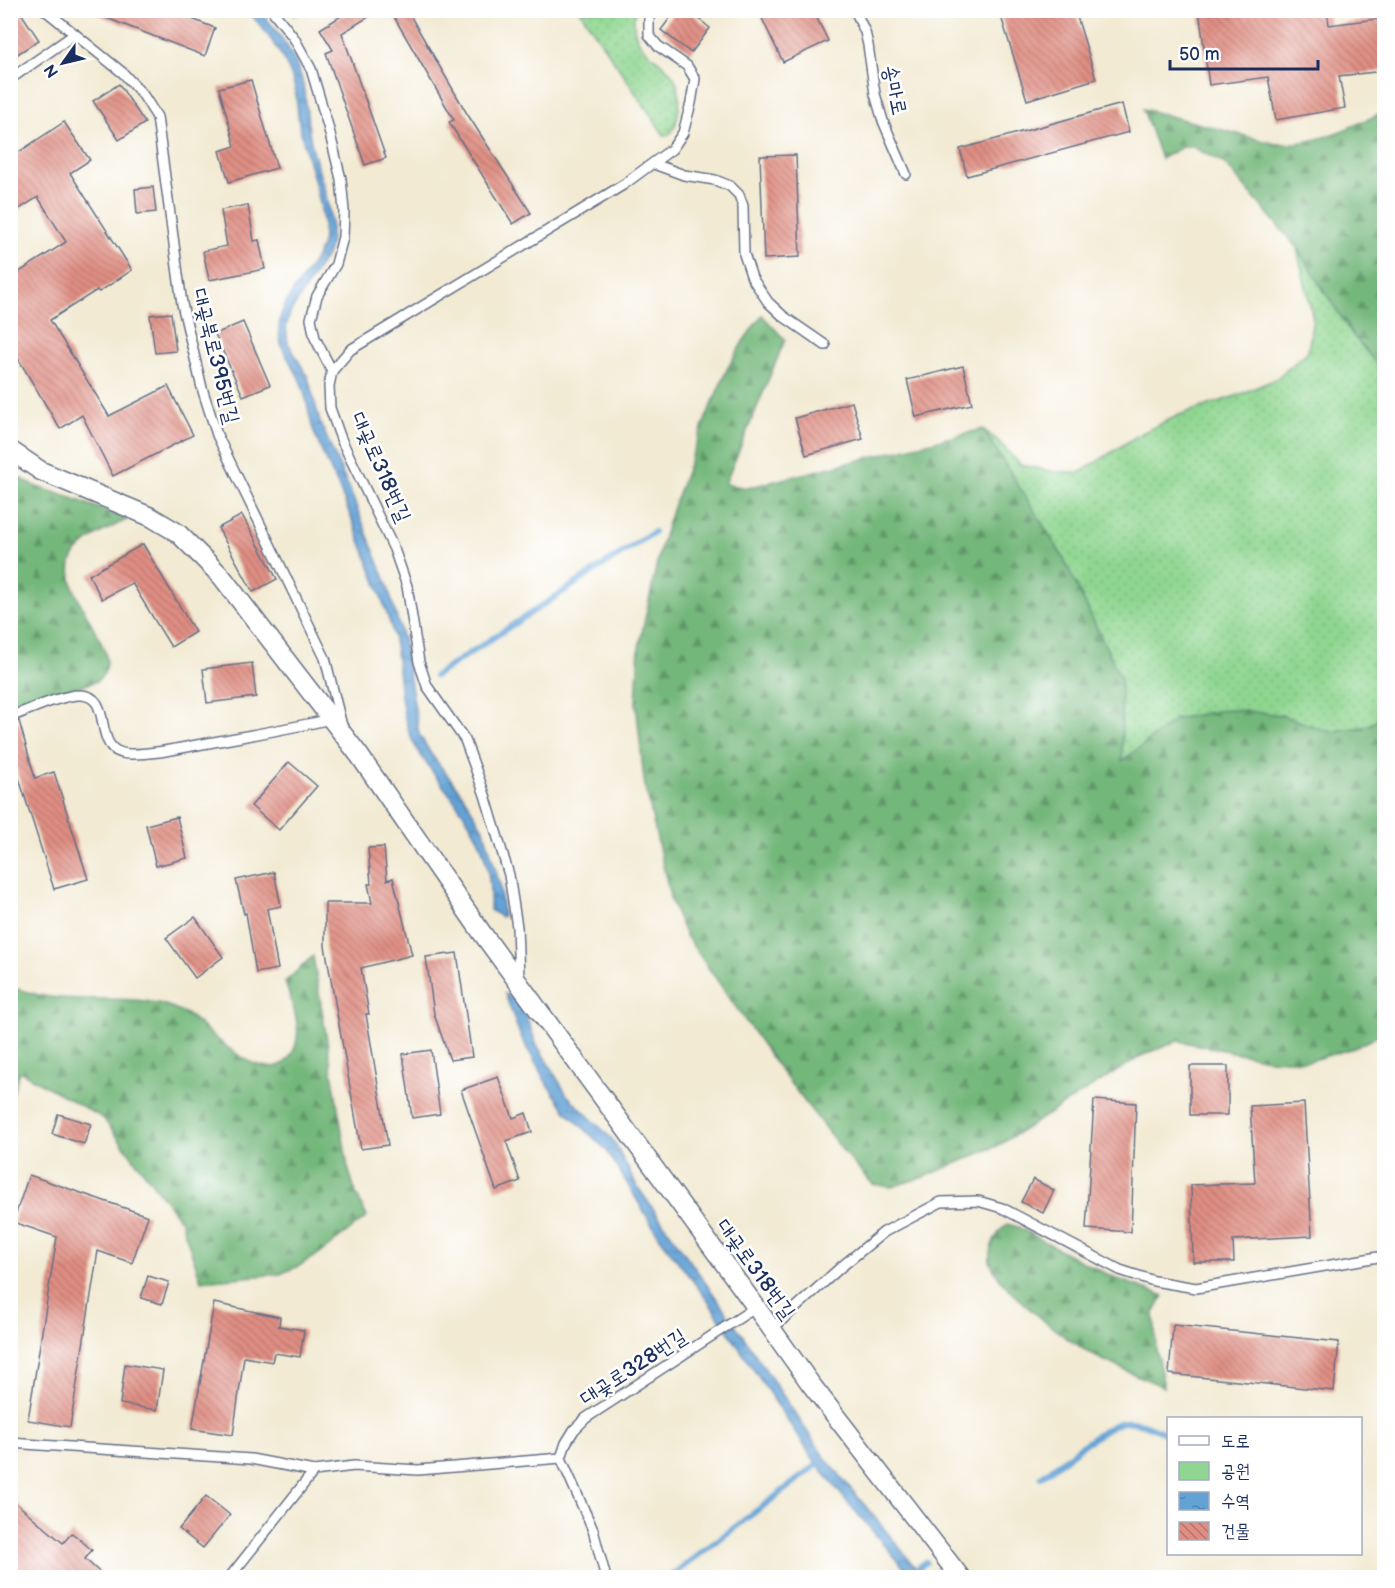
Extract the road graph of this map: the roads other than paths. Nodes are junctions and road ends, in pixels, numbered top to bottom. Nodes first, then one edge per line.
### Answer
1 (45, 10) edge
2 (272, 10) edge
3 (649, 10) edge
4 (855, 10) edge
5 (75, 34) junction
6 (10, 79) edge
7 (654, 164) junction
8 (906, 174) dead end
9 (825, 345) dead end
10 (332, 372) junction
11 (10, 450) edge
12 (10, 717) edge
13 (331, 719) junction
14 (344, 734) junction
15 (519, 984) junction
16 (1384, 1256) edge
17 (749, 1311) junction
18 (772, 1329) junction
19 (10, 1443) edge
20 (561, 1458) junction
21 (314, 1472) junction
22 (229, 1578) edge
23 (606, 1578) edge
24 (961, 1578) edge

1 - 5 lane, 대곶북로395번길
2 - 10 lane
3 - 7 lane
4 - 8 lane, 송마로
5 - 6 lane
5 - 14 lane, 대곶북로395번길
7 - 9 lane
7 - 10 lane
10 - 15 lane, 대곶로318번길
11 - 13 street, 대곶로318번길
12 - 13 lane
13 - 14 street, 대곶로318번길
14 - 15 street, 대곶로318번길
15 - 17 street, 대곶로318번길
16 - 18 lane
17 - 18 street, 대곶로318번길
17 - 20 lane, 대곶로328번길
18 - 24 street, 대곶로318번길
19 - 21 lane
20 - 21 lane
20 - 23 lane
21 - 22 lane

